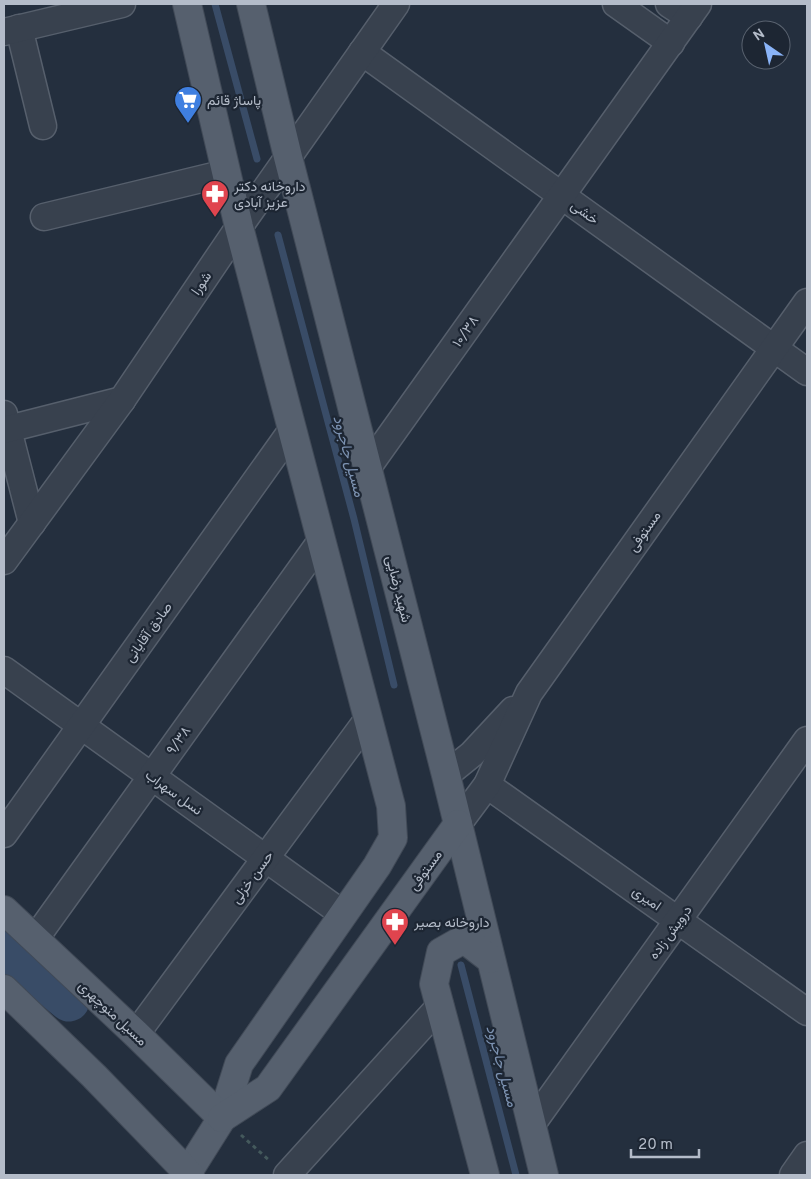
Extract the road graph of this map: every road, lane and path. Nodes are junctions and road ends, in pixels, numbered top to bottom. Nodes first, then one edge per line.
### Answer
1 (122, 4) edge
2 (187, 4) edge
3 (251, 4) edge
4 (396, 4) edge
5 (616, 4) edge
6 (685, 8) edge
7 (11, 30) edge
8 (671, 43) junction
9 (362, 52) junction
10 (44, 126) dead end
11 (288, 157) junction
12 (226, 173) junction
13 (562, 196) junction
14 (44, 217) dead end
15 (238, 227) junction
16 (807, 302) edge
17 (774, 348) junction
18 (807, 372) edge
19 (122, 400) junction
20 (5, 424) edge
21 (292, 430) junction
22 (368, 467) junction
23 (32, 523) junction
24 (322, 541) junction
25 (4, 561) edge
26 (4, 670) edge
27 (529, 693) junction
28 (368, 719) junction
29 (81, 725) junction
30 (807, 740) edge
31 (446, 775) junction
32 (152, 777) junction
33 (487, 784) junction
34 (458, 824) junction
35 (4, 834) edge
36 (266, 858) junction
37 (4, 910) edge
38 (344, 914) junction
39 (678, 920) junction
40 (35, 939) junction
41 (490, 959) junction
42 (4, 989) edge
43 (440, 1006) junction
44 (807, 1012) edge
45 (136, 1034) junction
46 (222, 1118) junction
47 (532, 1124) junction
48 (807, 1155) edge
49 (279, 1169) edge
50 (188, 1174) edge
51 (486, 1175) edge
52 (544, 1175) edge
53 (793, 1175) edge

1 - 7 street
2 - 12 main road
3 - 11 main road, شهید رضایی
4 - 9 street, شورا
5 - 8 street
6 - 8 street, ۱۰/۳۸
7 - 10 street
8 - 13 street, ۱۰/۳۸
9 - 11 street, شورا
9 - 13 street, خشی
11 - 15 street, شورا
11 - 22 main road, شهید رضایی
12 - 14 street
12 - 15 main road
13 - 17 street, خشی
13 - 22 street, ۱۰/۳۸
15 - 19 street, شورا
15 - 21 main road
16 - 17 street, مستوفی
17 - 18 street, خشی
17 - 27 street, مستوفی
19 - 20 street
19 - 23 street, شورا
20 - 23 street
21 - 24 main road
21 - 29 street, صادق آقایانی
22 - 31 main road, شهید رضایی
23 - 25 street, شورا
24 - 28 main road
24 - 32 street, ۹/۳۸
26 - 29 street, نسل سهراب
27 - 31 street
27 - 33 street, مستوفی
28 - 36 street, حسن خزلی
28 - 38 main road
29 - 32 street, نسل سهراب
29 - 35 street, صادق آقایانی
30 - 39 street, درویش زاده
31 - 34 main road, شهید رضایی
32 - 36 street, نسل سهراب
32 - 40 street, ۹/۳۸
33 - 34 street, مستوفی
33 - 39 street, امیری
34 - 41 main road, شهید رضایی
34 - 46 main road, مستوفی
36 - 38 street, نسل سهراب
36 - 45 street, حسن خزلی
37 - 40 main road, مسیل منوچهری
38 - 46 main road
39 - 44 street, امیری
39 - 47 street, درویش زاده
40 - 45 main road, مسیل منوچهری
41 - 43 main road
41 - 47 main road, شهید رضایی
42 - 50 main road
43 - 49 street
43 - 51 main road
45 - 46 main road, مسیل منوچهری
46 - 49 path
46 - 50 main road
47 - 52 main road, شهید رضایی
48 - 53 street

